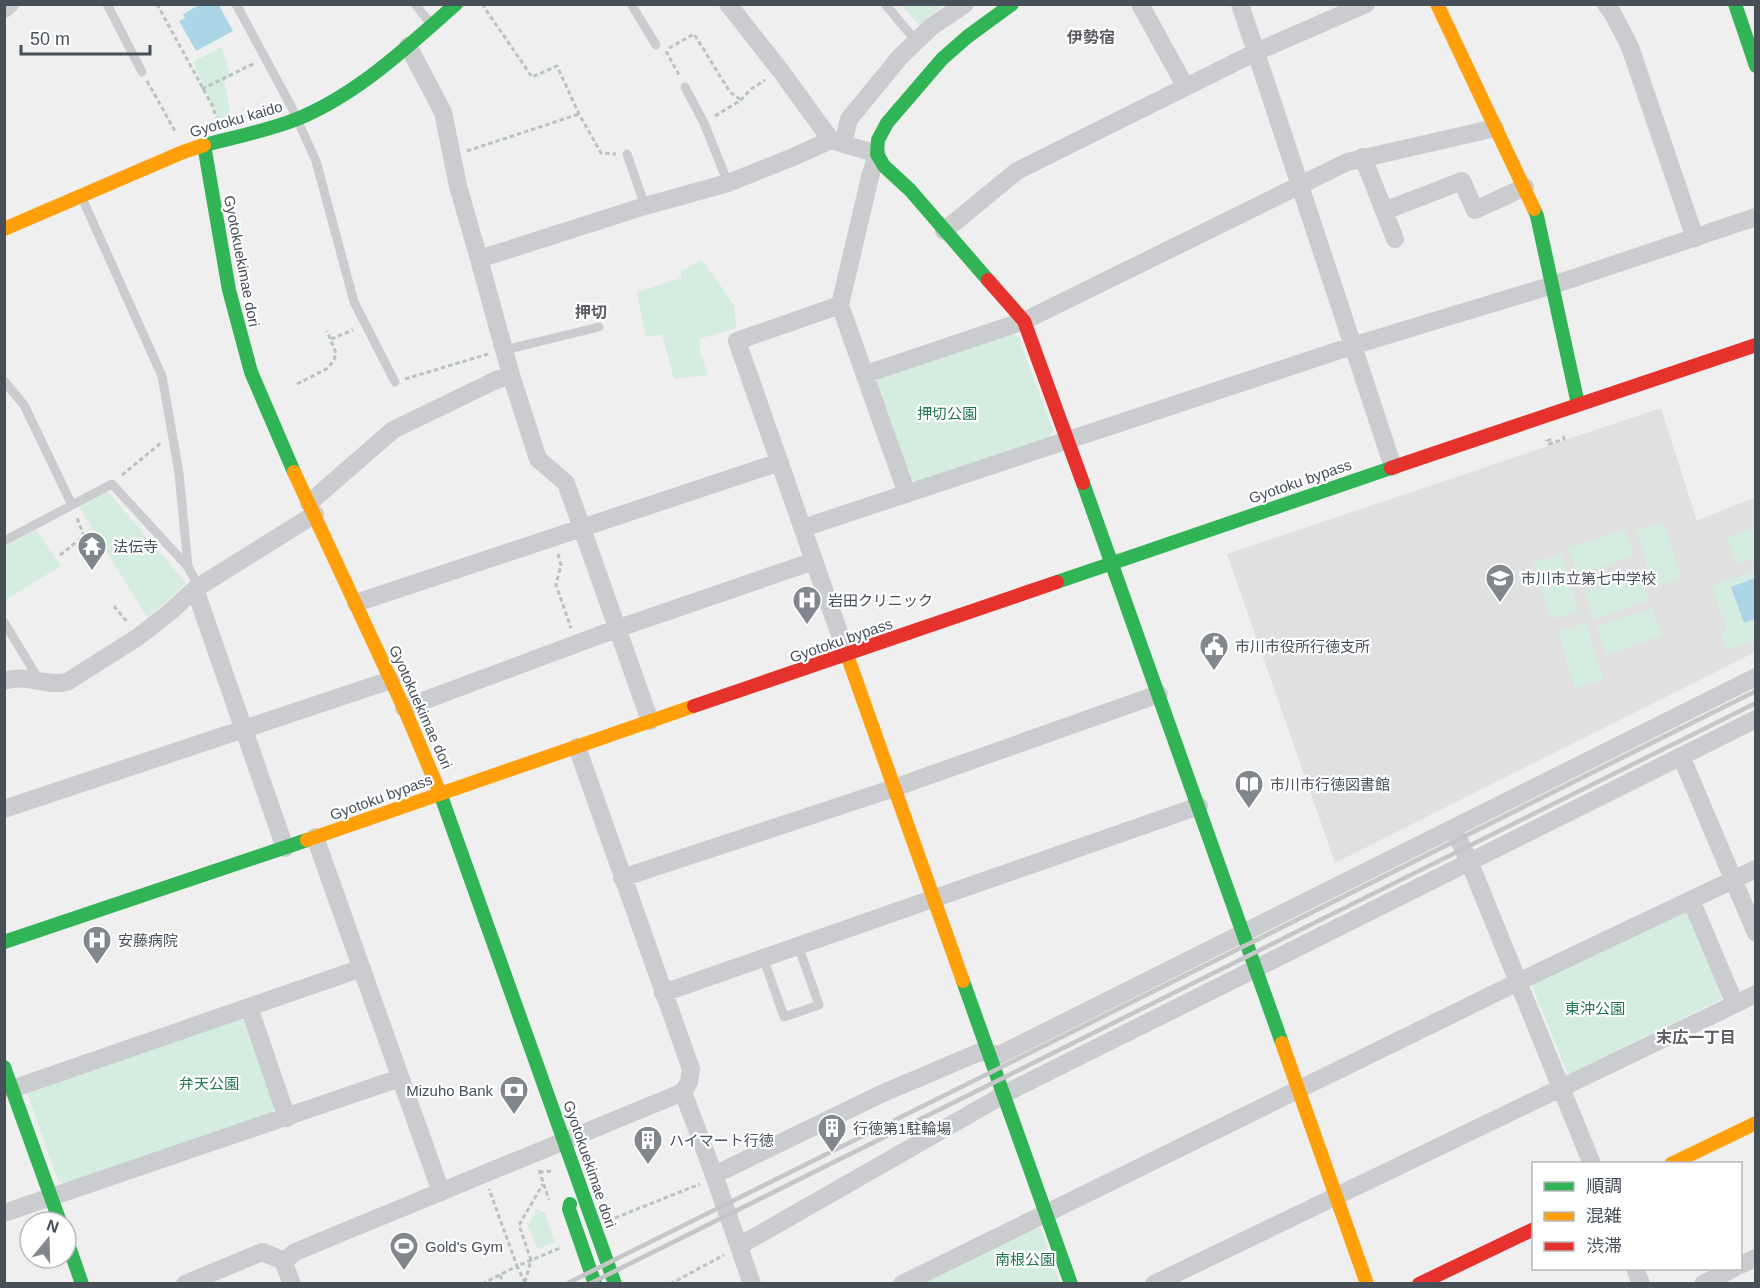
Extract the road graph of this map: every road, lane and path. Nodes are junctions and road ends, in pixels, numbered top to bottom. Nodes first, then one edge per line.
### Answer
1 (10, 4) edge
2 (106, 4) edge
3 (157, 4) edge
4 (236, 4) edge
5 (415, 4) edge
6 (456, 4) edge
7 (482, 4) edge
8 (631, 4) edge
9 (728, 4) edge
10 (885, 4) edge
11 (965, 4) edge
12 (1012, 4) edge
13 (1140, 4) edge
14 (1240, 4) edge
15 (1366, 4) edge
16 (1437, 4) edge
17 (1606, 4) edge
18 (1735, 4) edge
19 (4, 9) edge
20 (432, 25) junction
21 (916, 41) junction
22 (657, 45) dead end
23 (408, 46) junction
24 (1256, 52) junction
25 (265, 58) junction
26 (1755, 66) edge
27 (780, 70) junction
28 (142, 72) joint
29 (1185, 86) junction
30 (685, 87) joint
31 (202, 89) junction
32 (741, 100) junction
33 (579, 114) junction
34 (297, 119) junction
35 (704, 123) junction
36 (219, 124) dead end
37 (1495, 128) junction
38 (181, 142) dead end
39 (837, 142) junction
40 (204, 144) junction
41 (627, 154) joint
42 (877, 154) junction
43 (453, 155) junction
44 (1363, 157) junction
45 (728, 183) junction
46 (1299, 185) junction
47 (1525, 187) junction
48 (81, 196) junction
49 (645, 206) junction
50 (1384, 212) junction
51 (1755, 218) edge
52 (4, 229) edge
53 (944, 231) junction
54 (1695, 238) junction
55 (1395, 239) dead end
56 (480, 259) junction
57 (1553, 285) junction
58 (840, 305) junction
59 (1024, 321) junction
60 (366, 325) junction
61 (599, 327) dead end
62 (327, 331) dead end
63 (331, 339) junction
64 (1755, 345) edge
65 (1352, 346) junction
66 (504, 350) junction
67 (866, 374) junction
68 (511, 375) junction
69 (4, 381) edge
70 (395, 382) joint
71 (297, 384) dead end
72 (1578, 404) junction
73 (171, 436) junction
74 (1067, 440) junction
75 (780, 462) junction
76 (1393, 467) junction
77 (112, 484) junction
78 (907, 494) junction
79 (72, 505) junction
80 (312, 509) junction
81 (582, 528) junction
82 (803, 528) junction
83 (554, 537) junction
84 (4, 541) edge
85 (60, 555) dead end
86 (814, 561) junction
87 (1111, 563) junction
88 (188, 567) junction
89 (197, 588) junction
90 (356, 603) junction
91 (114, 606) dead end
92 (4, 622) edge
93 (616, 629) junction
94 (138, 637) junction
95 (577, 644) junction
96 (847, 655) junction
97 (1755, 677) edge
98 (39, 680) junction
99 (391, 680) junction
100 (4, 681) edge
101 (1159, 694) junction
102 (404, 708) junction
103 (1755, 718) edge
104 (650, 721) junction
105 (245, 729) junction
106 (577, 747) junction
107 (1681, 756) junction
108 (895, 787) junction
109 (440, 793) junction
110 (1199, 806) junction
111 (4, 809) edge
112 (1453, 828) junction
113 (315, 837) junction
114 (285, 848) junction
115 (1469, 861) junction
116 (1755, 869) edge
117 (622, 878) junction
118 (1734, 880) junction
119 (934, 898) junction
120 (1691, 900) junction
121 (1244, 932) junction
122 (1755, 933) edge
123 (4, 942) edge
124 (798, 945) junction
125 (763, 957) junction
126 (362, 968) junction
127 (1256, 968) junction
128 (1518, 982) junction
129 (663, 993) junction
130 (1755, 994) edge
131 (1735, 1004) junction
132 (249, 1007) junction
133 (989, 1053) junction
134 (4, 1067) edge
135 (400, 1078) junction
136 (1561, 1088) junction
137 (1299, 1090) junction
138 (683, 1092) junction
139 (1004, 1095) junction
140 (12, 1099) junction
141 (287, 1118) junction
142 (1755, 1123) edge
143 (564, 1140) junction
144 (1591, 1162) edge
145 (1675, 1162) edge
146 (537, 1166) dead end
147 (485, 1174) junction
148 (577, 1179) junction
149 (708, 1179) junction
150 (543, 1183) junction
151 (441, 1192) junction
152 (1336, 1196) junction
153 (51, 1197) junction
154 (550, 1202) dead end
155 (56, 1210) edge
156 (4, 1213) edge
157 (1046, 1213) junction
158 (615, 1218) dead end
159 (1532, 1229) edge
160 (564, 1243) dead end
161 (734, 1249) junction
162 (531, 1260) junction
163 (285, 1261) junction
164 (517, 1266) junction
165 (1635, 1270) edge
166 (1732, 1270) edge
167 (500, 1275) junction
168 (525, 1283) edge
169 (186, 1284) edge
170 (292, 1284) edge
171 (482, 1284) edge
172 (504, 1284) edge
173 (595, 1284) edge
174 (615, 1284) edge
175 (670, 1284) edge
176 (752, 1284) edge
177 (903, 1284) edge
178 (1071, 1284) edge
179 (1154, 1284) edge
180 (1367, 1284) edge
181 (1419, 1284) edge
182 (1641, 1284) edge
183 (1703, 1284) edge

1 - 19 street
2 - 28 lane
3 - 31 path
4 - 25 lane
5 - 20 lane
6 - 20 street, Gyotoku kaido
7 - 33 path
8 - 22 lane
9 - 27 street
10 - 21 lane
11 - 21 street
12 - 42 street
13 - 29 street
14 - 24 street
15 - 24 street
16 - 37 street
17 - 54 street
18 - 26 street
20 - 23 street, Gyotoku kaido
21 - 39 street
23 - 34 street, Gyotoku kaido
23 - 43 street
24 - 29 street
24 - 46 street
25 - 31 path
25 - 34 lane
27 - 32 path
27 - 39 street
28 - 38 path
29 - 53 street
30 - 32 path
30 - 35 lane
31 - 36 path
32 - 35 path
33 - 41 path
33 - 43 path
34 - 40 street, Gyotoku kaido
34 - 60 lane
35 - 45 lane
37 - 44 street
37 - 47 street
39 - 42 street
39 - 45 street
40 - 48 street, Gyotoku kaido
40 - 80 street, Gyotokuekimae dori
41 - 49 lane
42 - 53 street
42 - 58 street
43 - 56 street
44 - 46 street
44 - 50 street
45 - 49 street
46 - 59 street
46 - 65 street
47 - 50 street
47 - 57 street
48 - 52 street, Gyotoku kaido
48 - 73 lane
49 - 56 street
50 - 55 street
51 - 54 street
53 - 59 street
54 - 57 street
56 - 66 street
57 - 65 street
57 - 72 street
58 - 67 street
58 - 75 street
59 - 67 street
59 - 74 street
60 - 63 path
60 - 70 lane
61 - 66 lane
62 - 63 path
63 - 71 path
64 - 72 street, Gyotoku bypass
65 - 74 street
65 - 76 street
66 - 68 street
66 - 70 path
67 - 78 street
68 - 80 street
68 - 81 street
69 - 79 lane
72 - 76 street, Gyotoku bypass
73 - 77 path
73 - 88 lane
74 - 78 street
74 - 87 street
75 - 81 street
75 - 82 street
76 - 87 street, Gyotoku bypass
77 - 79 lane
77 - 88 lane
78 - 82 street
79 - 84 lane
79 - 85 path
80 - 89 street
80 - 90 street, Gyotokuekimae dori
81 - 83 street
81 - 93 street
82 - 86 street
83 - 90 street
83 - 95 path
86 - 93 street
86 - 96 street
87 - 96 street, Gyotoku bypass
87 - 101 street
88 - 89 lane
89 - 94 street
89 - 105 street
90 - 99 street, Gyotokuekimae dori
91 - 94 path
92 - 98 lane
93 - 95 street
93 - 104 street
94 - 98 street
95 - 102 street
96 - 104 street, Gyotoku bypass
96 - 108 street
97 - 112 street
98 - 100 street
99 - 102 street, Gyotokuekimae dori
99 - 105 street
101 - 108 street
101 - 110 street
102 - 109 street, Gyotokuekimae dori
103 - 107 street
104 - 106 street, Gyotoku bypass
105 - 111 street
105 - 114 street
106 - 109 street, Gyotoku bypass
106 - 117 street
107 - 115 street
107 - 118 street
108 - 117 street
108 - 119 street
109 - 113 street, Gyotoku bypass
109 - 143 street, Gyotokuekimae dori
110 - 119 street
110 - 121 street
112 - 115 street
112 - 121 street
113 - 114 street, Gyotoku bypass
113 - 126 street
114 - 123 street, Gyotoku bypass
115 - 127 street
115 - 128 street
116 - 118 street
117 - 129 street
118 - 120 street
118 - 122 street
119 - 124 street
119 - 133 street
120 - 128 street
120 - 131 street
121 - 127 street
121 - 133 street
124 - 125 street
124 - 125 lane
125 - 129 street
126 - 132 street
126 - 135 street
127 - 137 street
127 - 139 street
128 - 136 street
128 - 137 street
129 - 138 street
130 - 131 street
131 - 136 street
132 - 140 street
132 - 141 street
133 - 139 street
133 - 149 street
134 - 140 street
135 - 141 street
135 - 151 street
136 - 144 street
136 - 152 street
137 - 152 street
137 - 157 street
138 - 143 street
138 - 149 street
139 - 157 street
139 - 161 street
140 - 153 street
141 - 153 street
142 - 145 street
143 - 147 street
143 - 148 street, Gyotokuekimae dori
146 - 150 path
147 - 151 street
147 - 164 path
148 - 173 street
148 - 174 street, Gyotokuekimae dori
149 - 158 path
149 - 161 street
150 - 154 path
150 - 162 path
151 - 163 street
152 - 179 street
152 - 180 street
153 - 155 street
153 - 156 street
157 - 177 street
157 - 178 street
159 - 181 street
160 - 162 path
161 - 175 path
161 - 176 street
162 - 164 path
162 - 168 path
163 - 169 street
163 - 170 street
164 - 167 path
164 - 168 path
165 - 182 street
166 - 183 street
167 - 171 path
167 - 172 path

